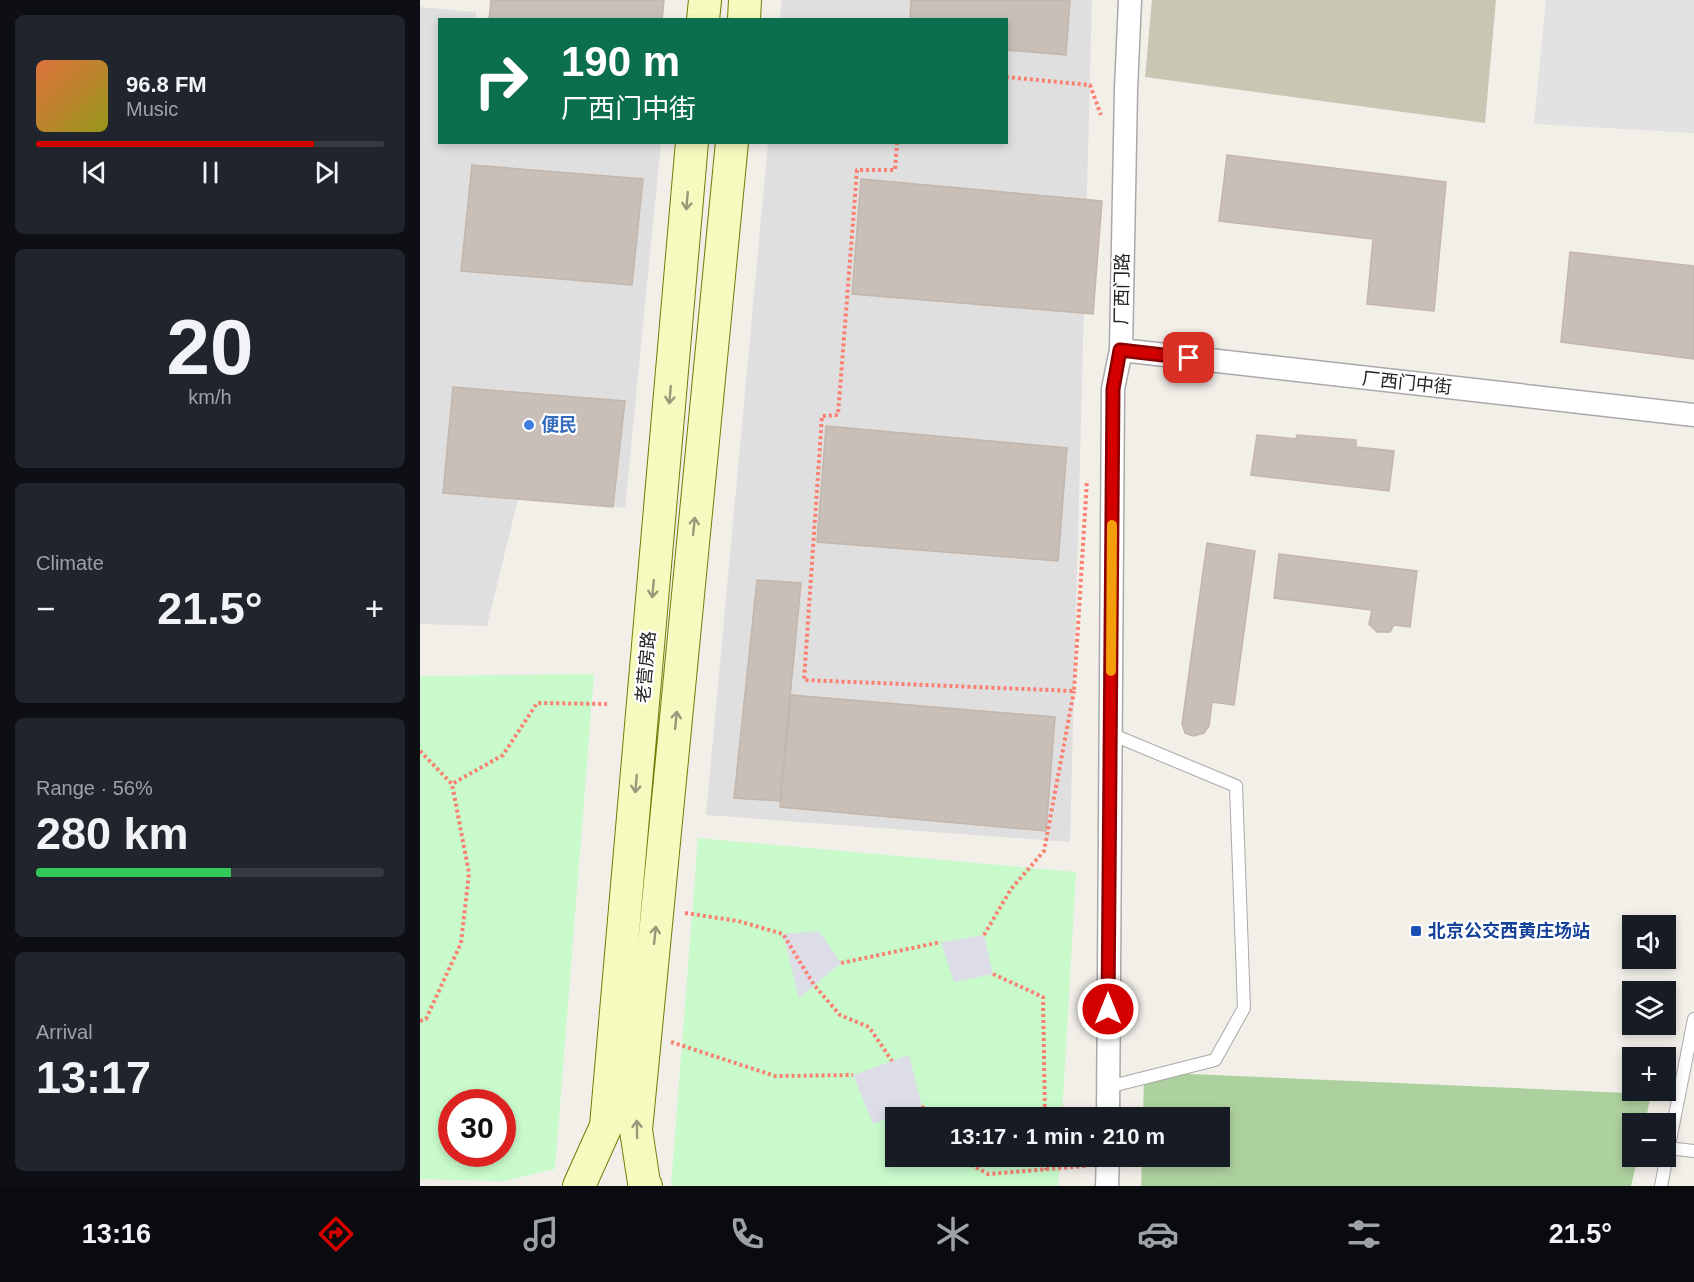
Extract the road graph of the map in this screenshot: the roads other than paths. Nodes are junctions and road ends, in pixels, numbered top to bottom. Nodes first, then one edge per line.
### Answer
1 (705, 0) edge
2 (745, 0) edge
3 (1130, 0) edge
4 (703, 18) edge
5 (744, 18) edge
6 (692, 144) edge
7 (732, 144) edge
8 (1120, 350) junction
9 (1694, 415) edge
10 (1111, 734) junction
11 (1694, 1019) edge
12 (1108, 1087) junction
13 (1108, 1107) edge
14 (1675, 1113) edge
15 (1676, 1149) edge
16 (1694, 1151) edge
17 (1664, 1167) edge
18 (579, 1186) edge
19 (646, 1186) edge
20 (1661, 1186) edge

1 - 4 street
2 - 5 street
3 - 8 street, 厂西门路
6 -> 18 street, 老营房路
19 -> 7 street, 老营房路
8 - 9 street, 厂西门中街
8 - 10 street, 厂西门路
10 - 12 street, 厂西门路
10 - 12 lane
11 - 14 lane
12 - 13 street, 厂西门路
15 - 16 lane
17 - 20 lane

